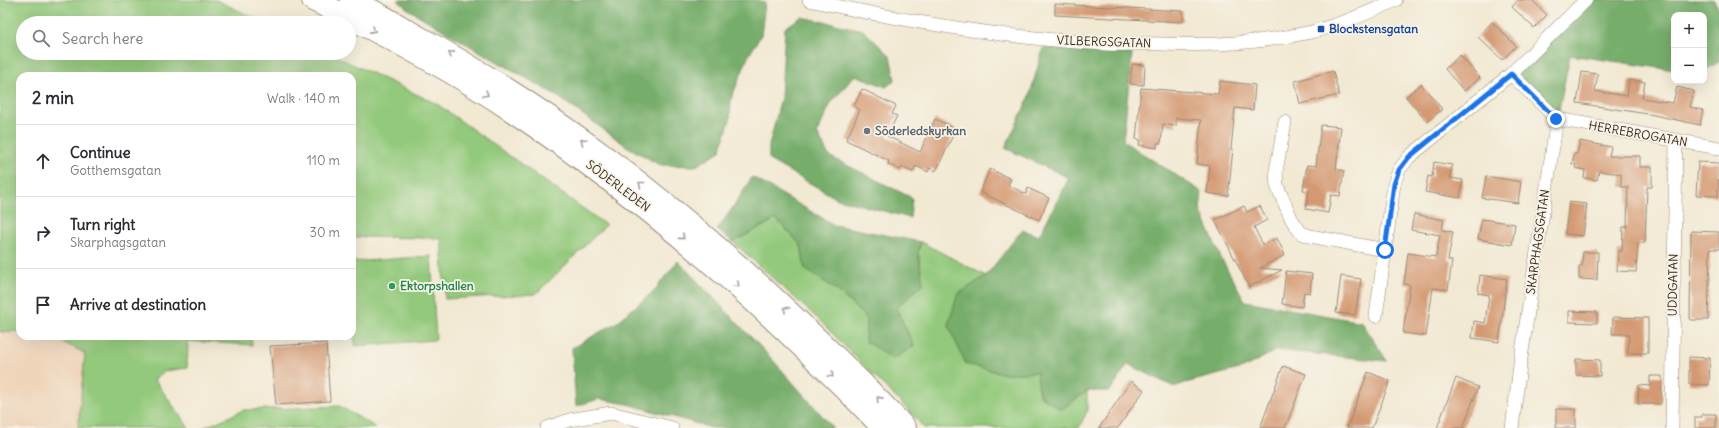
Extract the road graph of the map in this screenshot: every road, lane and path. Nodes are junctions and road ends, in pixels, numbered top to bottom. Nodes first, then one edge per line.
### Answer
1 (313, 0) edge
2 (351, 0) edge
3 (809, 0) edge
4 (1396, 0) edge
5 (1586, 0) edge
6 (1381, 3) edge
7 (346, 16) edge
8 (356, 21) edge
9 (1511, 74) junction
10 (1556, 119) junction
11 (1285, 122) dead end
12 (1676, 141) junction
13 (1719, 148) edge
14 (1385, 250) junction
15 (1376, 316) dead end
16 (547, 428) edge
17 (672, 428) edge
18 (883, 428) edge
19 (905, 428) edge
20 (1512, 428) edge
21 (1672, 428) edge

1 -> 7 highway, SÖDERLEDEN
19 -> 2 highway, SÖDERLEDEN
3 - 6 street, VILBERGSGATAN
4 - 6 street, VILBERGSGATAN
5 - 9 street
8 -> 18 highway, SÖDERLEDEN
9 - 10 street
9 - 14 street
10 - 12 street, HERREBROGATAN
10 - 20 street, SKARPHAGSGATAN
11 - 14 street
12 - 13 street, HERREBROGATAN
12 - 21 street, UDDGATAN
14 - 15 street
16 - 17 street

